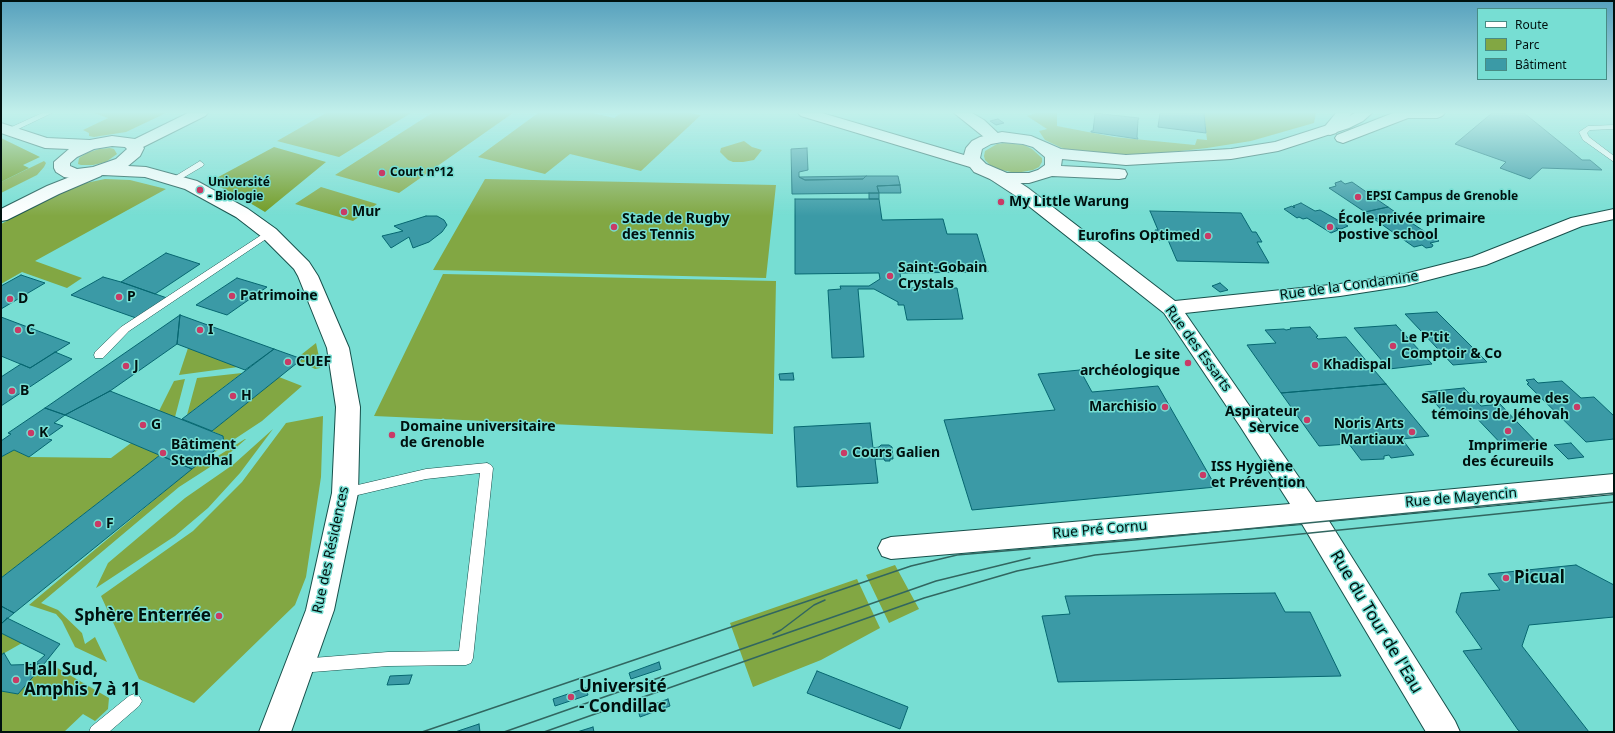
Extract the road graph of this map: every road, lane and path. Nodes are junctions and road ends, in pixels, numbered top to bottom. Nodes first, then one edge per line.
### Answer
1 (50, 147) edge
2 (85, 147) edge
3 (124, 147) edge
4 (920, 147) edge
5 (976, 147) edge
6 (1044, 147) edge
7 (1271, 147) edge
8 (1316, 147) edge
9 (1598, 147) edge
10 (128, 148) junction
11 (1049, 151) junction
12 (1614, 160) edge
13 (975, 163) junction
14 (200, 164) dead end
15 (67, 166) junction
16 (99, 171) junction
17 (146, 172) junction
18 (1044, 174) junction
19 (996, 175) junction
20 (173, 180) junction
21 (53, 190) junction
22 (1034, 201) junction
23 (1614, 214) edge
24 (1, 216) edge
25 (269, 233) junction
26 (1171, 308) junction
27 (99, 355) dead end
28 (1614, 484) edge
29 (345, 493) junction
30 (1309, 513) junction
31 (891, 548) dead end
32 (300, 666) junction
33 (134, 701) dead end
34 (97, 732) edge
35 (275, 732) edge
36 (1444, 732) edge

1 - 15 main road
2 - 15 main road
3 - 10 main road
4 - 13 main road, Rue des Essarts
5 - 13 main road
6 - 11 main road
7 - 11 main road
8 - 18 main road
9 - 12 lane
10 - 16 main road
10 - 17 main road, Rue des Résidences
11 - 18 main road
13 - 19 main road, Rue des Essarts
14 - 20 lane
15 - 16 main road, Rue des Résidences
15 - 21 main road
16 - 17 main road, Rue des Résidences
16 - 21 main road
17 - 20 main road, Rue des Résidences
18 - 19 main road
18 - 22 main road
19 - 22 main road, Rue des Essarts
20 - 25 main road, Rue des Résidences
21 - 24 main road
22 - 26 main road, Rue des Essarts
23 - 26 main road, Rue de la Condamine
25 - 27 lane
25 - 29 main road, Rue des Résidences
26 - 30 main road, Rue des Essarts
28 - 30 main road, Rue de Mayencin
29 - 32 main road, Rue des Résidences
29 - 32 lane
30 - 31 main road, Rue Pré Cornu
30 - 36 main road, Rue du Tour de l'Eau
32 - 35 main road, Rue des Résidences
33 - 34 lane

